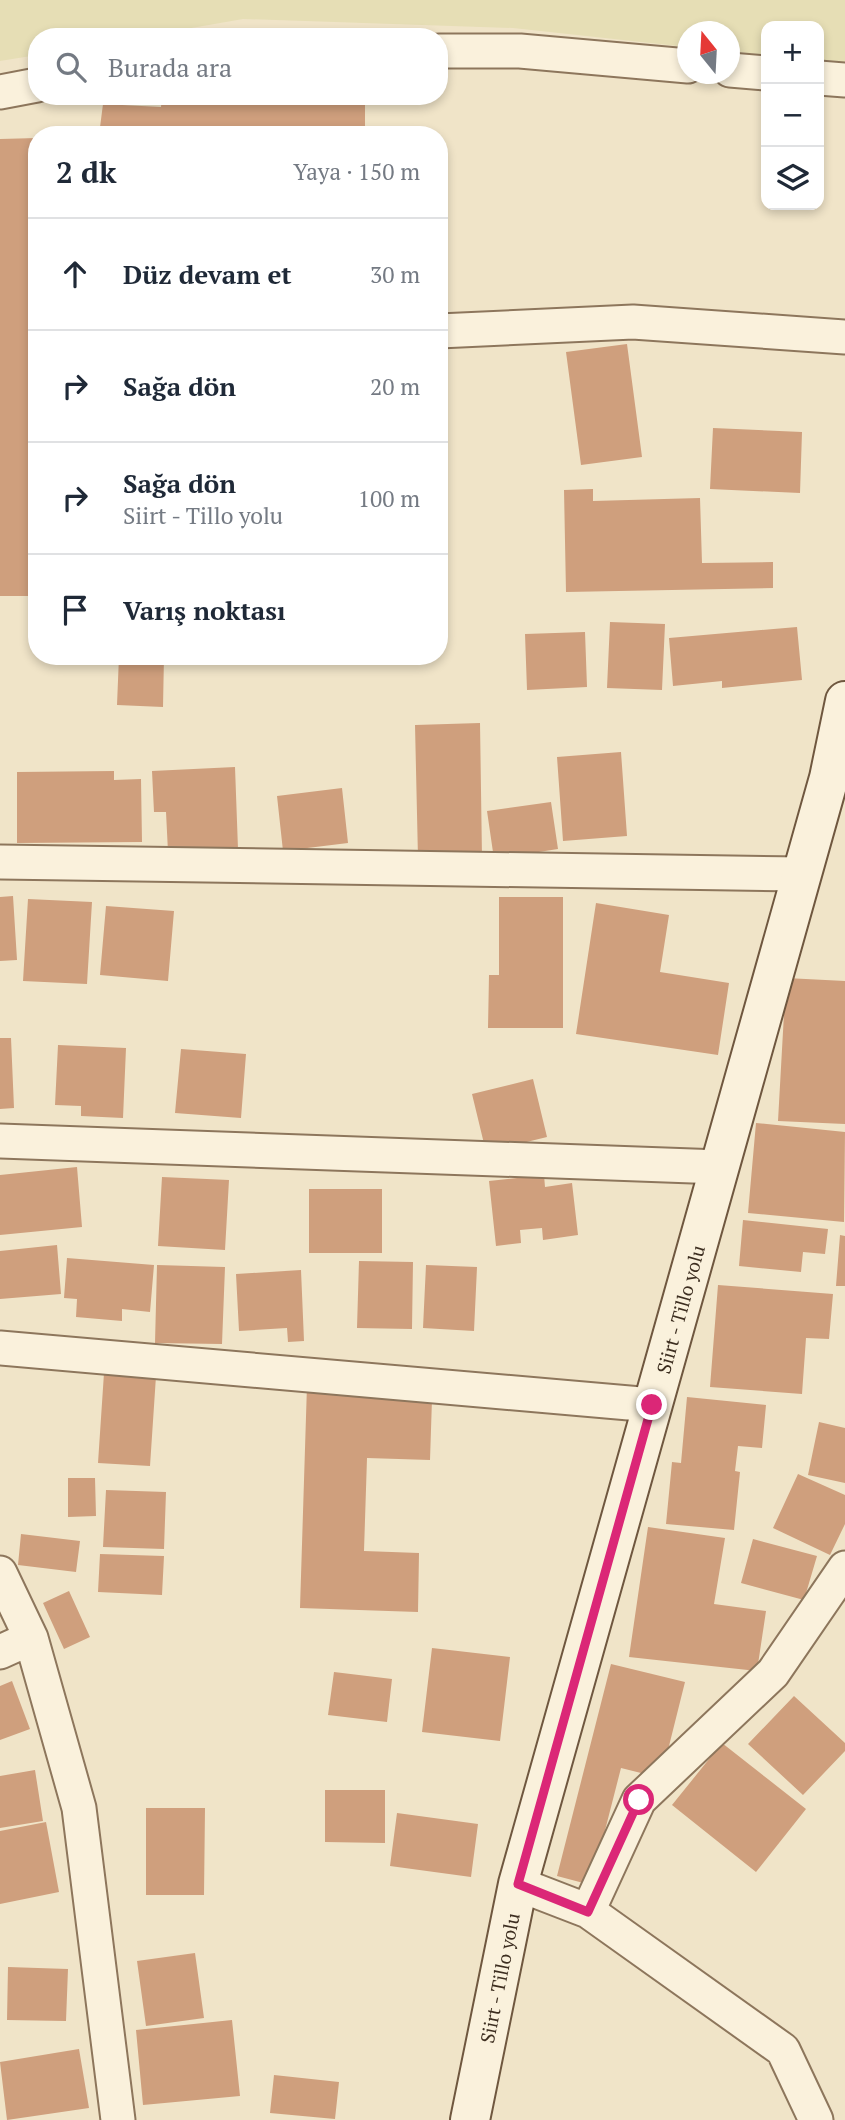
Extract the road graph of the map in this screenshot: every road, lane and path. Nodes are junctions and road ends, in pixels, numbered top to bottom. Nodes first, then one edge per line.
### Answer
1 (448, 51) edge
2 (677, 65) edge
3 (740, 71) edge
4 (761, 73) edge
5 (824, 78) edge
6 (845, 80) edge
7 (28, 87) edge
8 (0, 92) edge
9 (448, 331) edge
10 (845, 338) edge
11 (845, 701) edge
12 (0, 862) edge
13 (802, 874) junction
14 (0, 1141) edge
15 (720, 1167) junction
16 (0, 1348) edge
17 (652, 1405) junction
18 (845, 1568) edge
19 (0, 1573) edge
20 (31, 1638) junction
21 (0, 1652) edge
22 (518, 1884) junction
23 (588, 1912) junction
24 (118, 2120) edge
25 (470, 2120) edge
26 (816, 2120) edge

1 - 2 street
3 - 4 street
5 - 6 street
7 - 8 street
9 - 10 street
11 - 13 main road, Siirt - Tillo yolu
12 - 13 street
13 - 15 main road, Siirt - Tillo yolu
14 - 15 street
15 - 17 main road, Siirt - Tillo yolu
16 - 17 street
17 - 22 main road, Siirt - Tillo yolu
18 - 23 street
19 - 20 street
20 - 21 street
20 - 24 street
22 - 23 street
22 - 25 main road, Siirt - Tillo yolu
23 - 26 street

